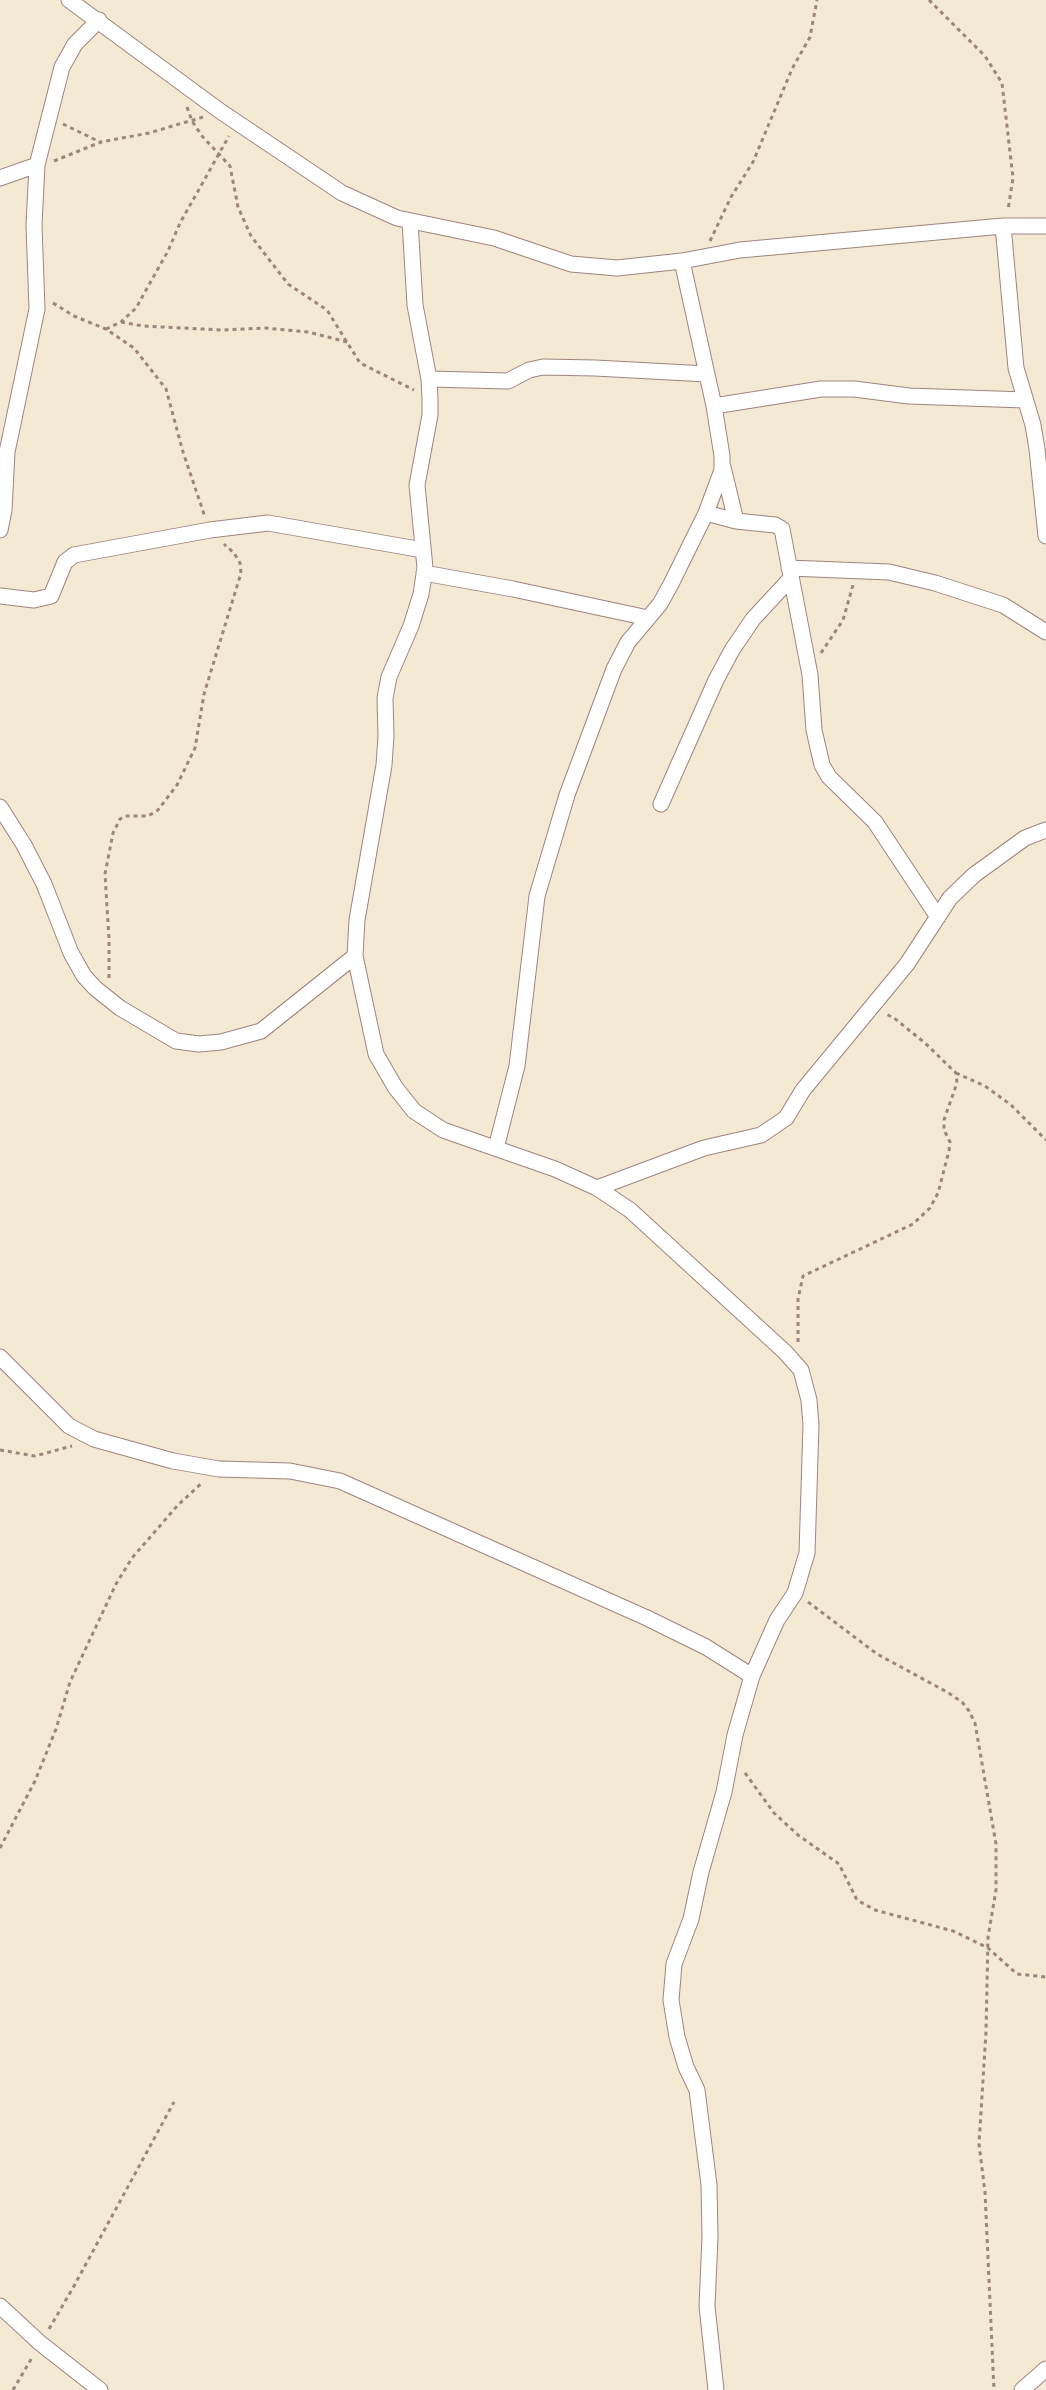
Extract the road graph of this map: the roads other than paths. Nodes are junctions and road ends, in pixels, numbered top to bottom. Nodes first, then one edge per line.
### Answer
1 (68, 0) edge
2 (99, 20) junction
3 (37, 165) junction
4 (0, 178) edge
5 (410, 221) junction
6 (1005, 226) junction
7 (1046, 226) edge
8 (682, 260) junction
9 (707, 374) junction
10 (429, 379) junction
11 (1025, 400) junction
12 (714, 406) junction
13 (723, 465) junction
14 (706, 513) junction
15 (736, 521) junction
16 (0, 530) edge
17 (1046, 536) edge
18 (423, 550) junction
19 (424, 573) junction
20 (789, 573) junction
21 (0, 596) edge
22 (648, 618) junction
23 (1046, 632) edge
24 (661, 804) dead end
25 (0, 807) edge
26 (1046, 830) edge
27 (938, 918) junction
28 (355, 956) junction
29 (496, 1148) junction
30 (597, 1188) junction
31 (0, 1357) edge
32 (752, 1676) junction
33 (0, 2306) edge
34 (1046, 2369) edge
35 (100, 2390) edge
36 (716, 2390) edge
37 (1022, 2390) edge

1 - 2 street
2 - 3 street
2 - 5 street
3 - 4 street
3 - 16 street
5 - 8 street
5 - 10 street
6 - 7 street
6 - 8 street
6 - 11 street
8 - 9 street
9 - 10 street
9 - 12 street
10 - 18 street
11 - 12 street
11 - 17 street
12 - 13 street
13 - 14 street
13 - 15 street
14 - 15 street
14 - 22 street
15 - 20 street
18 - 19 street
18 - 21 street
19 - 22 street
19 - 28 street
20 - 23 street
20 - 24 street
20 - 27 street
22 - 29 street
25 - 28 street
26 - 27 street
27 - 30 street
28 - 29 street
29 - 30 street
30 - 32 street
31 - 32 street
32 - 36 street
33 - 35 street
34 - 37 street

